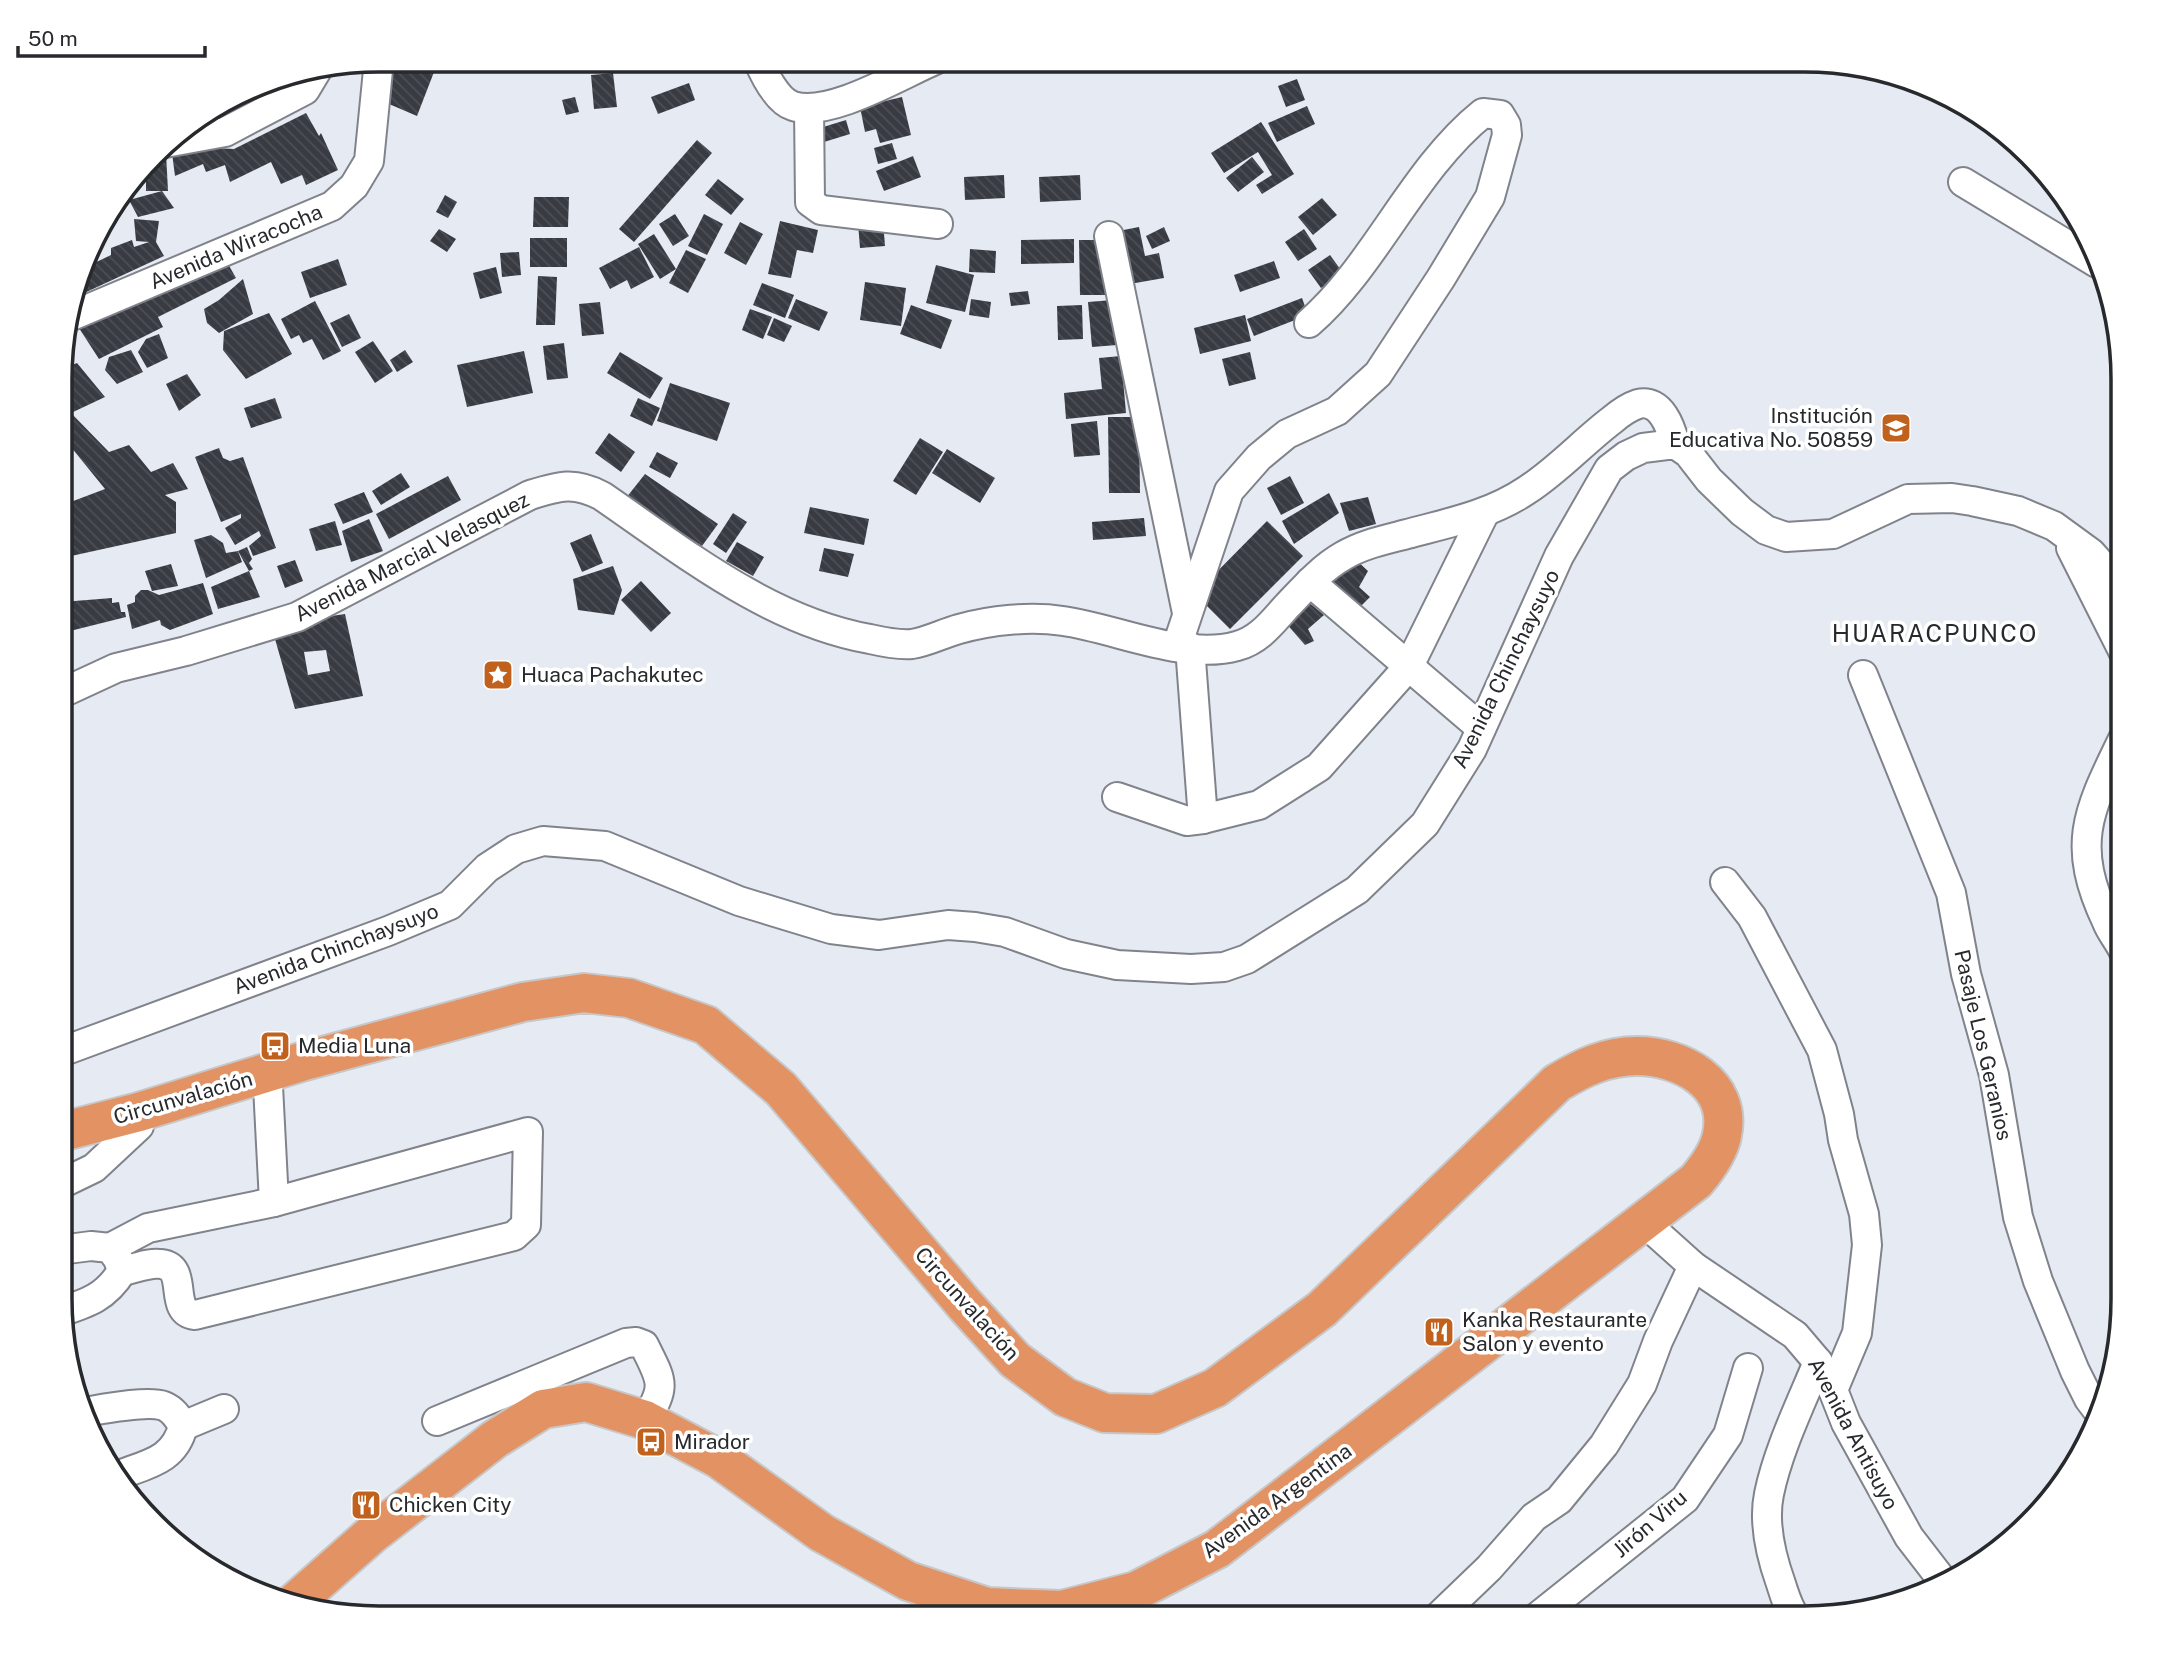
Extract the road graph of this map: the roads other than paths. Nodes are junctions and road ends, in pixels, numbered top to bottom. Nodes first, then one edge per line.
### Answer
1 (378, 72) edge
2 (763, 72) edge
3 (908, 72) edge
4 (311, 80) edge
5 (809, 108) junction
6 (187, 139) edge
7 (1963, 182) dead end
8 (938, 224) dead end
9 (1109, 236) dead end
10 (2086, 257) edge
11 (79, 313) edge
12 (1308, 323) dead end
13 (1675, 444) junction
14 (1485, 512) junction
15 (2062, 531) junction
16 (2111, 576) edge
17 (1310, 582) junction
18 (1187, 615) junction
19 (2111, 627) edge
20 (1184, 647) junction
21 (1409, 666) junction
22 (1863, 675) dead end
23 (72, 688) edge
24 (1481, 728) junction
25 (2111, 765) edge
26 (1117, 797) dead end
27 (1203, 819) junction
28 (1725, 882) dead end
29 (2111, 930) edge
30 (72, 1048) edge
31 (268, 1086) dead end
32 (139, 1112) junction
33 (72, 1129) edge
34 (72, 1179) edge
35 (274, 1202) junction
36 (1644, 1222) junction
37 (72, 1248) edge
38 (116, 1260) junction
39 (1693, 1266) junction
40 (72, 1308) edge
41 (1818, 1362) junction
42 (1748, 1368) dead end
43 (1833, 1390) junction
44 (2093, 1404) edge
45 (224, 1409) dead end
46 (93, 1411) edge
47 (645, 1420) junction
48 (437, 1421) dead end
49 (183, 1426) junction
50 (125, 1473) edge
51 (1939, 1576) edge
52 (301, 1596) edge
53 (983, 1606) edge
54 (1078, 1606) edge
55 (1449, 1606) edge
56 (1551, 1606) edge
57 (1789, 1606) edge

1 - 11 street, Avenida Wiracocha
2 - 5 street
3 - 5 street
4 - 6 street
5 - 8 street
7 - 10 street
9 - 18 street
12 - 18 street
13 - 14 street, Avenida Marcial Velasquez
13 - 15 street
13 - 24 street, Avenida Chinchaysuyo
14 - 17 street, Avenida Marcial Velasquez
14 - 21 street
15 - 16 street
15 - 19 street
17 - 20 street, Avenida Marcial Velasquez
17 - 21 street
18 - 20 street
20 - 23 street, Avenida Marcial Velasquez
20 - 27 street
21 - 24 street
21 - 27 street
22 - 44 street, Pasaje Los Geranios
24 - 30 street, Avenida Chinchaysuyo
25 - 29 street
26 - 27 street
28 - 43 street
31 - 35 street
32 - 33 highway, Circunvalación
32 - 34 street
32 - 36 highway, Circunvalación
35 - 38 street
35 - 38 street
36 - 39 street, Avenida Antisuyo
36 - 54 highway, Avenida Argentina
37 - 38 street
38 - 40 street
39 - 41 street, Avenida Antisuyo
39 - 55 street
41 - 43 street, Avenida Antisuyo
41 - 57 street
42 - 56 street, Jirón Viru
43 - 51 street, Avenida Antisuyo
45 - 49 street
46 - 49 street
47 - 48 street
47 - 52 highway, Avenida Argentina
47 - 53 highway, Avenida Argentina
49 - 50 street

